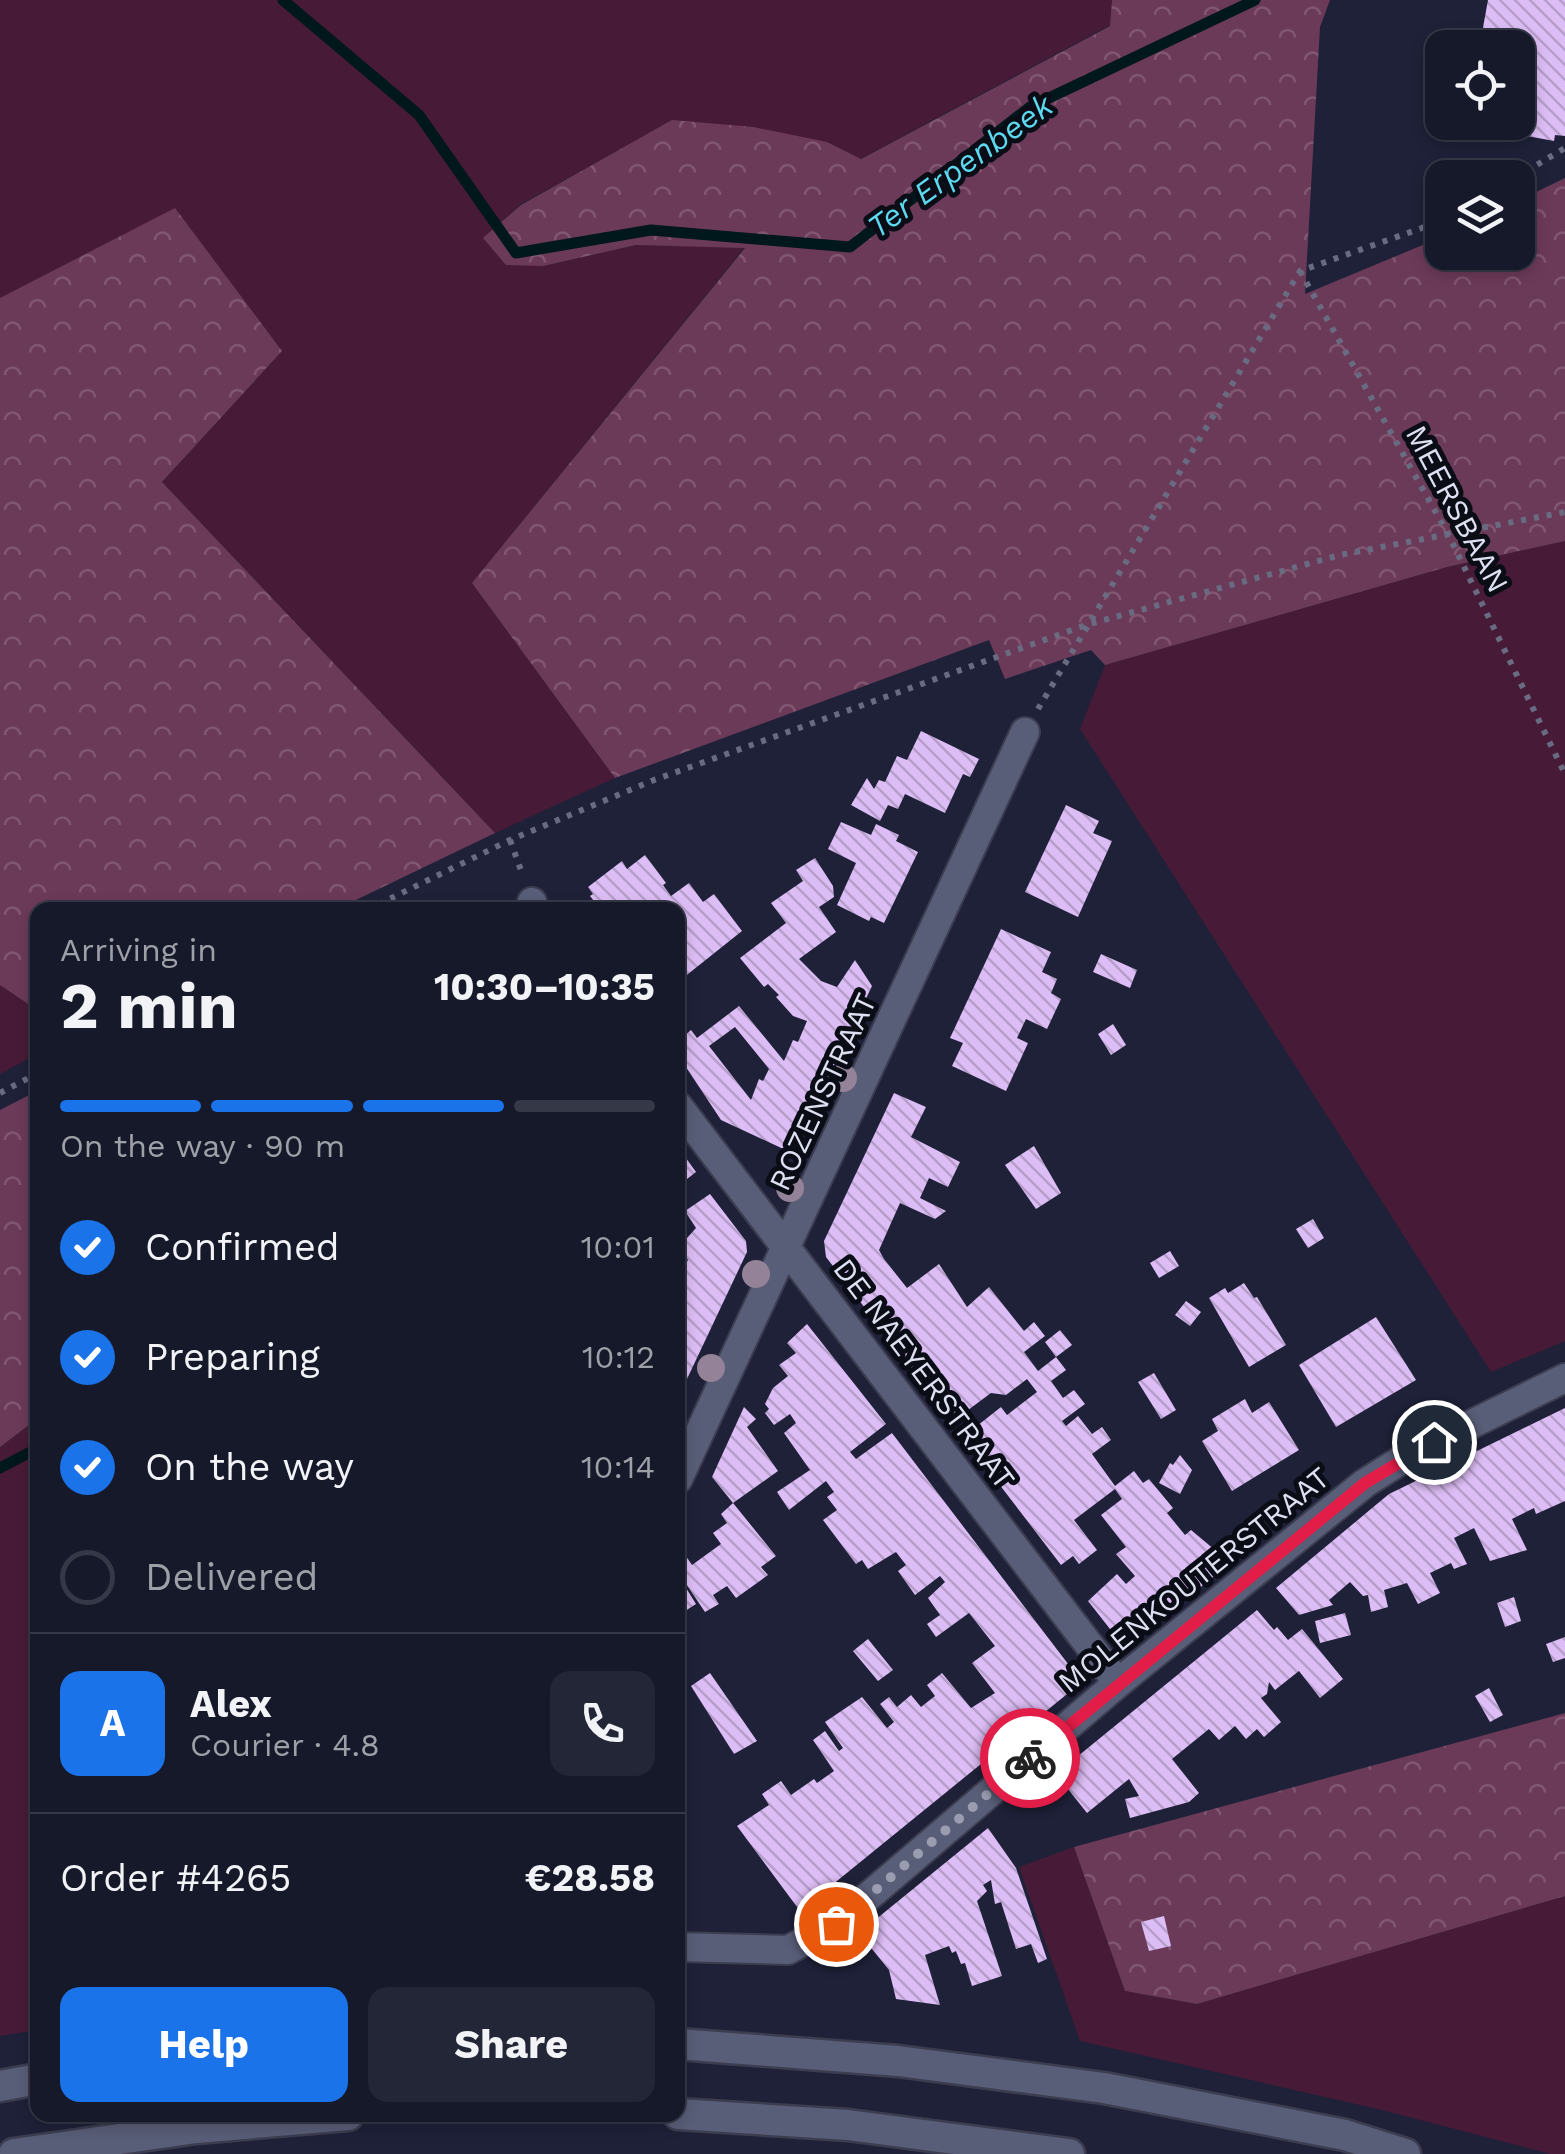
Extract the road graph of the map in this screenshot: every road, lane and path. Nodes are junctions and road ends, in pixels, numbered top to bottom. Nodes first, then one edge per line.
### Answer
1 (1565, 148) edge
2 (1535, 166) edge
3 (1425, 226) edge
4 (1300, 270) junction
5 (1565, 512) edge
6 (1448, 534) junction
7 (1086, 625) junction
8 (1025, 732) joint
9 (1565, 774) edge
10 (383, 902) edge
11 (30, 1076) edge
12 (0, 1093) edge
13 (685, 1115) edge
14 (787, 1247) junction
15 (1565, 1378) edge
16 (685, 1464) edge
17 (1118, 1683) junction
18 (685, 1947) edge
19 (685, 2045) edge
20 (30, 2081) edge
21 (0, 2086) edge
22 (685, 2114) edge
23 (266, 2122) edge
24 (14, 2154) edge
25 (1070, 2154) edge
26 (1405, 2154) edge

1 - 2 path
3 - 4 path
4 - 6 path, MEERSBAAN
4 - 7 path
5 - 6 path
6 - 7 path
6 - 9 path, MEERSBAAN
7 - 8 path
7 - 10 path
8 - 14 street, ROZENSTRAAT
11 - 12 path
13 - 14 street, DE NAEYERSTRAAT
14 - 16 street, ROZENSTRAAT
14 - 17 street, DE NAEYERSTRAAT
15 - 17 street, MOLENKOUTERSTRAAT
17 - 18 street, MOLENKOUTERSTRAAT
19 - 26 main road
20 - 21 main road
22 - 25 main road
23 - 24 main road

